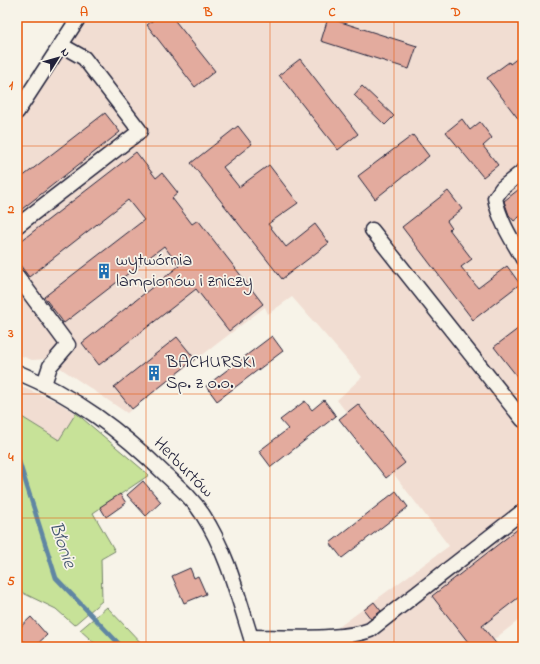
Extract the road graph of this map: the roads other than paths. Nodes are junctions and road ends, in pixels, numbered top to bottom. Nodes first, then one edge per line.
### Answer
1 (79, 17) edge
2 (61, 45) junction
3 (17, 112) edge
4 (523, 171) edge
5 (17, 226) edge
6 (372, 230) dead end
7 (523, 259) edge
8 (17, 276) edge
9 (17, 372) edge
10 (44, 384) junction
11 (523, 420) edge
12 (523, 512) edge
13 (253, 642) edge

1 - 2 street
2 - 3 street
2 - 5 street
4 - 7 street
6 - 11 street
8 - 10 street
9 - 10 street, Herburtów
10 - 13 street, Herburtów
12 - 13 street

